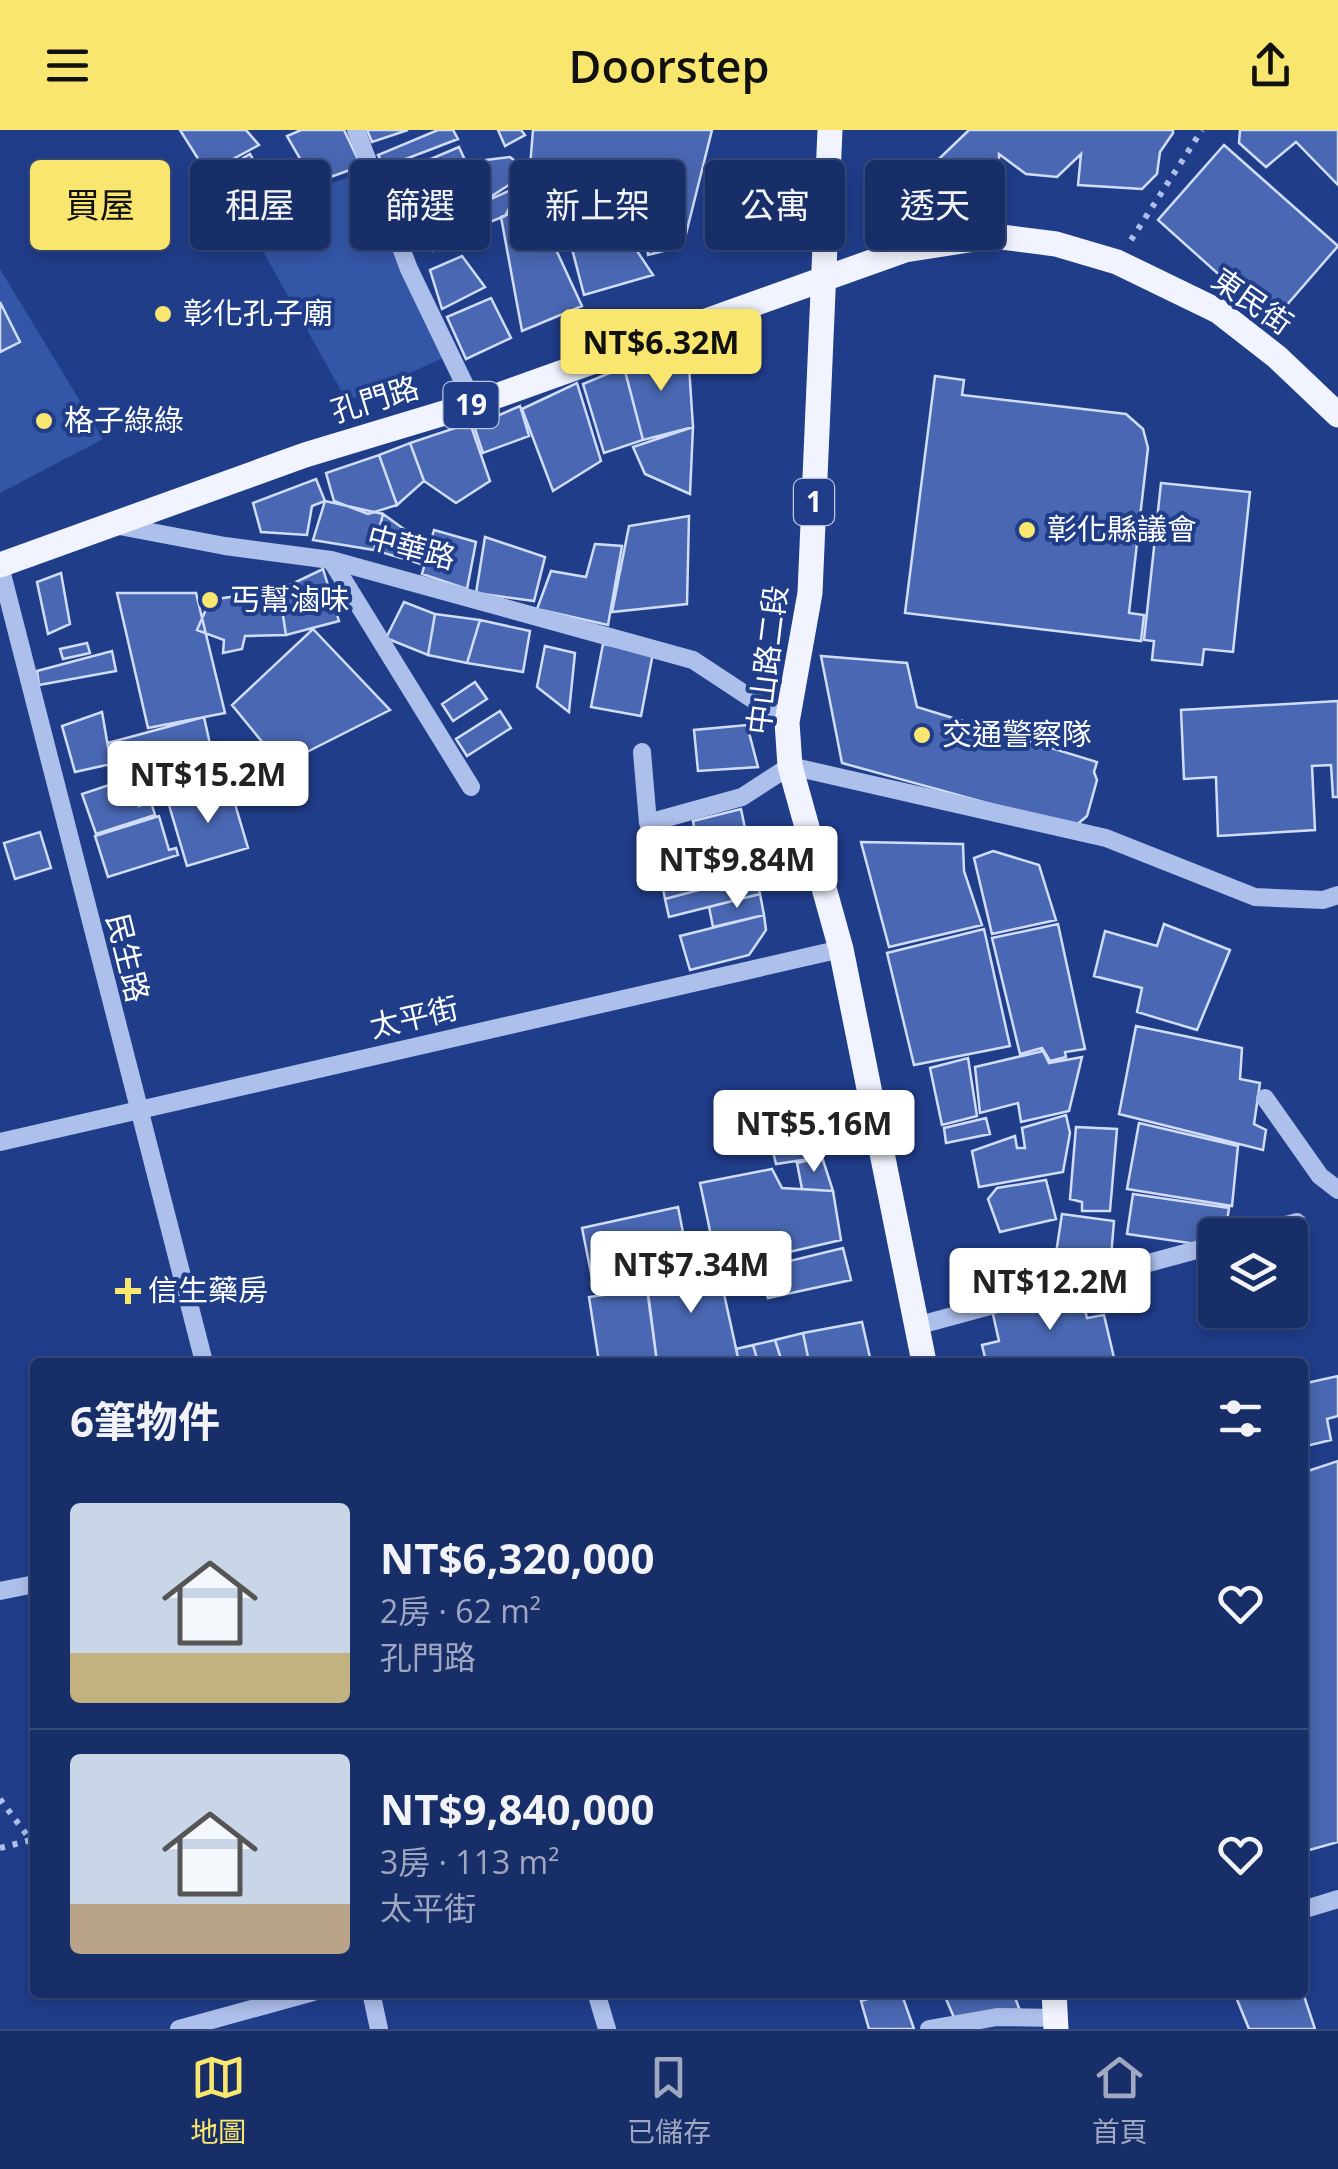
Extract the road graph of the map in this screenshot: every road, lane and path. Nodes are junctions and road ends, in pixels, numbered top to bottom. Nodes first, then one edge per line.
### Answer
1 (356, 130) edge
2 (830, 130) edge
3 (1202, 130) edge
4 (1117, 262) junction
5 (826, 279) junction
6 (474, 404) junction
7 (1338, 415) edge
8 (113, 524) junction
9 (331, 560) junction
10 (0, 566) edge
11 (787, 722) junction
12 (642, 752) dead end
13 (790, 766) junction
14 (471, 787) dead end
15 (1338, 895) edge
16 (841, 950) junction
17 (1266, 1098) dead end
18 (136, 1109) junction
19 (0, 1142) edge
20 (1338, 1190) edge
21 (1198, 1249) edge
22 (916, 1326) junction
23 (203, 1358) edge
24 (923, 1358) edge
25 (30, 1585) edge
26 (0, 1591) edge
27 (0, 1799) edge
28 (30, 1839) edge
29 (30, 1843) edge
30 (0, 1848) edge
31 (1338, 1899) edge
32 (1308, 1908) edge
33 (291, 1998) edge
34 (372, 1998) edge
35 (598, 1998) edge
36 (1055, 2013) edge
37 (179, 2029) edge
38 (379, 2029) edge
39 (607, 2029) edge
40 (929, 2029) edge

1 - 6 street
2 - 5 main road, 中山路二段 / 1
3 - 4 path
4 - 5 main road, 東民街
4 - 7 main road, 東民街
5 - 6 main road, 孔門路 / 19
5 - 11 main road, 中山路二段 / 1
6 - 8 main road, 孔門路 / 19
8 - 9 street, 中華路
8 - 10 main road, 19
9 - 11 street, 中華路
9 - 14 street
10 - 18 street, 民生路
11 - 13 main road, 中山路二段 / 1
12 - 13 street
13 - 15 street
13 - 16 main road, 中山路二段 / 1
16 - 18 street, 太平街
16 - 22 main road, 中山路二段 / 1
17 - 20 street
18 - 19 street, 太平街
18 - 23 street, 民生路
21 - 22 street
22 - 24 main road, 中山路二段 / 1
25 - 26 street
27 - 28 path
29 - 30 path
31 - 32 street
33 - 37 street
34 - 38 street
35 - 39 street
36 - 40 street

